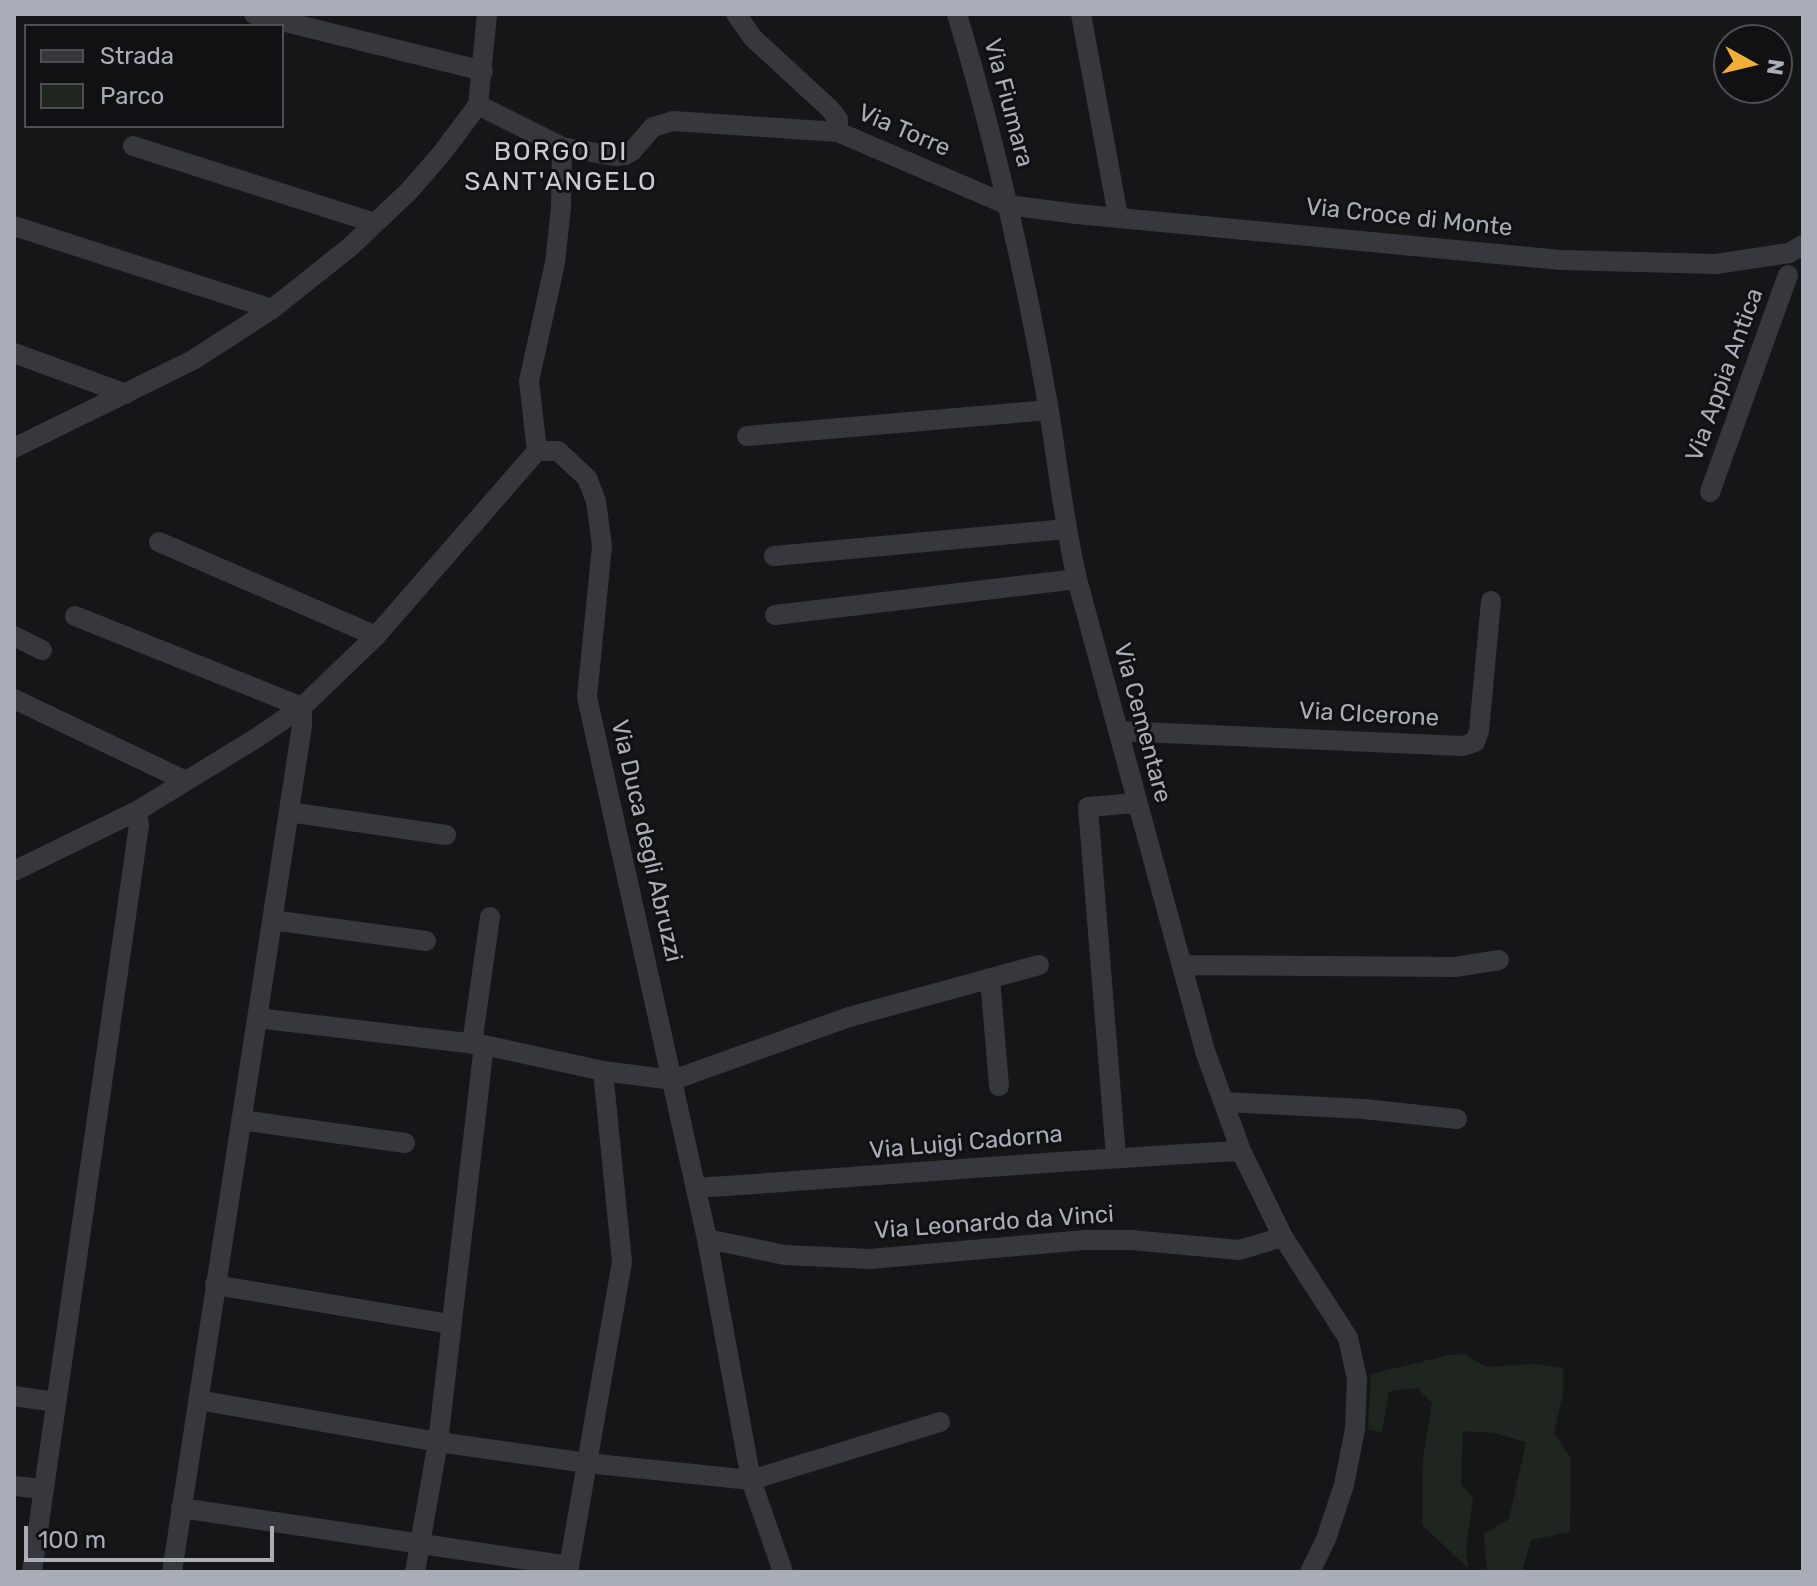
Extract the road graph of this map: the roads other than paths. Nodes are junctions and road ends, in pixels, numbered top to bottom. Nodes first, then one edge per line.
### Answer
1 (254, 14) edge
2 (487, 14) edge
3 (736, 14) edge
4 (957, 14) edge
5 (1081, 14) edge
6 (483, 71) junction
7 (478, 105) junction
8 (838, 132) junction
9 (133, 146) dead end
10 (562, 147) junction
11 (1008, 205) junction
12 (1118, 216) junction
13 (375, 223) junction
14 (14, 226) edge
15 (1796, 249) edge
16 (1796, 276) edge
17 (272, 309) junction
18 (14, 353) edge
19 (126, 394) junction
20 (1049, 410) junction
21 (747, 436) dead end
22 (14, 448) edge
23 (537, 451) junction
24 (1710, 492) dead end
25 (1066, 529) junction
26 (159, 542) dead end
27 (774, 556) dead end
28 (1077, 579) junction
29 (1491, 601) dead end
30 (775, 615) dead end
31 (75, 616) dead end
32 (14, 636) edge
33 (376, 636) junction
34 (42, 650) dead end
35 (14, 699) edge
36 (302, 707) junction
37 (1118, 731) junction
38 (186, 781) junction
39 (1136, 803) junction
40 (137, 811) junction
41 (289, 812) junction
42 (446, 835) dead end
43 (14, 871) edge
44 (490, 917) dead end
45 (272, 920) junction
46 (426, 941) dead end
47 (1499, 960) dead end
48 (1039, 965) dead end
49 (1182, 965) junction
50 (990, 978) junction
51 (257, 1018) junction
52 (478, 1044) junction
53 (603, 1071) junction
54 (673, 1080) junction
55 (999, 1086) dead end
56 (1224, 1102) junction
57 (1457, 1119) dead end
58 (241, 1120) junction
59 (405, 1143) dead end
60 (1241, 1151) junction
61 (1116, 1157) junction
62 (696, 1188) junction
63 (1283, 1237) junction
64 (707, 1239) junction
65 (215, 1285) junction
66 (450, 1324) junction
67 (14, 1396) edge
68 (198, 1400) junction
69 (56, 1402) junction
70 (940, 1422) dead end
71 (438, 1442) junction
72 (587, 1463) junction
73 (751, 1480) junction
74 (14, 1486) edge
75 (44, 1489) junction
76 (181, 1508) junction
77 (420, 1545) junction
78 (568, 1569) edge
79 (32, 1572) edge
80 (172, 1572) edge
81 (415, 1572) edge
82 (783, 1572) edge
83 (1310, 1572) edge

1 - 6 street
2 - 6 street
3 - 8 street, Via Torre
4 - 11 street, Via Fiumara
5 - 12 street
6 - 7 street
7 - 10 street
7 - 13 street
8 - 10 street
8 - 11 street, Via Torre
9 - 13 street
10 - 23 street
11 - 12 street, Via Croce di Monte
11 - 20 street, Via Cementare
12 - 15 street, Via Croce di Monte
13 - 17 street
14 - 17 street
15 - 16 street, Via Appia Antica
16 - 24 street, Via Appia Antica
17 - 19 street
18 - 19 street
19 - 22 street
20 - 21 street
20 - 25 street, Via Cementare
23 - 33 street
23 - 54 street, Via Duca degli Abruzzi
25 - 27 street
25 - 28 street, Via Cementare
26 - 33 street
28 - 30 street
28 - 37 street, Via Cementare
29 - 37 street, Via CIcerone
31 - 36 street
32 - 34 street
33 - 36 street
35 - 38 street
36 - 38 street
36 - 41 street
37 - 39 street, Via Cementare
38 - 40 street
39 - 49 street, Via Cementare
39 - 61 street
40 - 43 street
40 - 69 street
41 - 42 street
41 - 45 street
44 - 52 street
45 - 46 street
45 - 51 street
47 - 49 street
48 - 50 street
49 - 56 street, Via Cementare
50 - 54 street
50 - 55 street
51 - 52 street
51 - 58 street
52 - 53 street
52 - 66 street
53 - 54 street
53 - 72 street
54 - 62 street, Via Duca degli Abruzzi
56 - 57 street
56 - 60 street, Via Cementare
58 - 59 street
58 - 65 street
60 - 61 street, Via Luigi Cadorna
60 - 63 street, Via Cementare
61 - 62 street, Via Luigi Cadorna
62 - 64 street, Via Duca degli Abruzzi
63 - 64 street, Via Leonardo da Vinci
63 - 83 street
64 - 73 street, Via Duca degli Abruzzi
65 - 66 street
65 - 68 street
66 - 71 street
67 - 69 street
68 - 71 street
68 - 76 street
69 - 75 street
70 - 73 street
71 - 72 street
71 - 77 street
72 - 73 street
72 - 78 street
73 - 82 street, Via Duca degli Abruzzi
74 - 75 street
75 - 79 street
76 - 77 street
76 - 80 street
77 - 78 street
77 - 81 street

